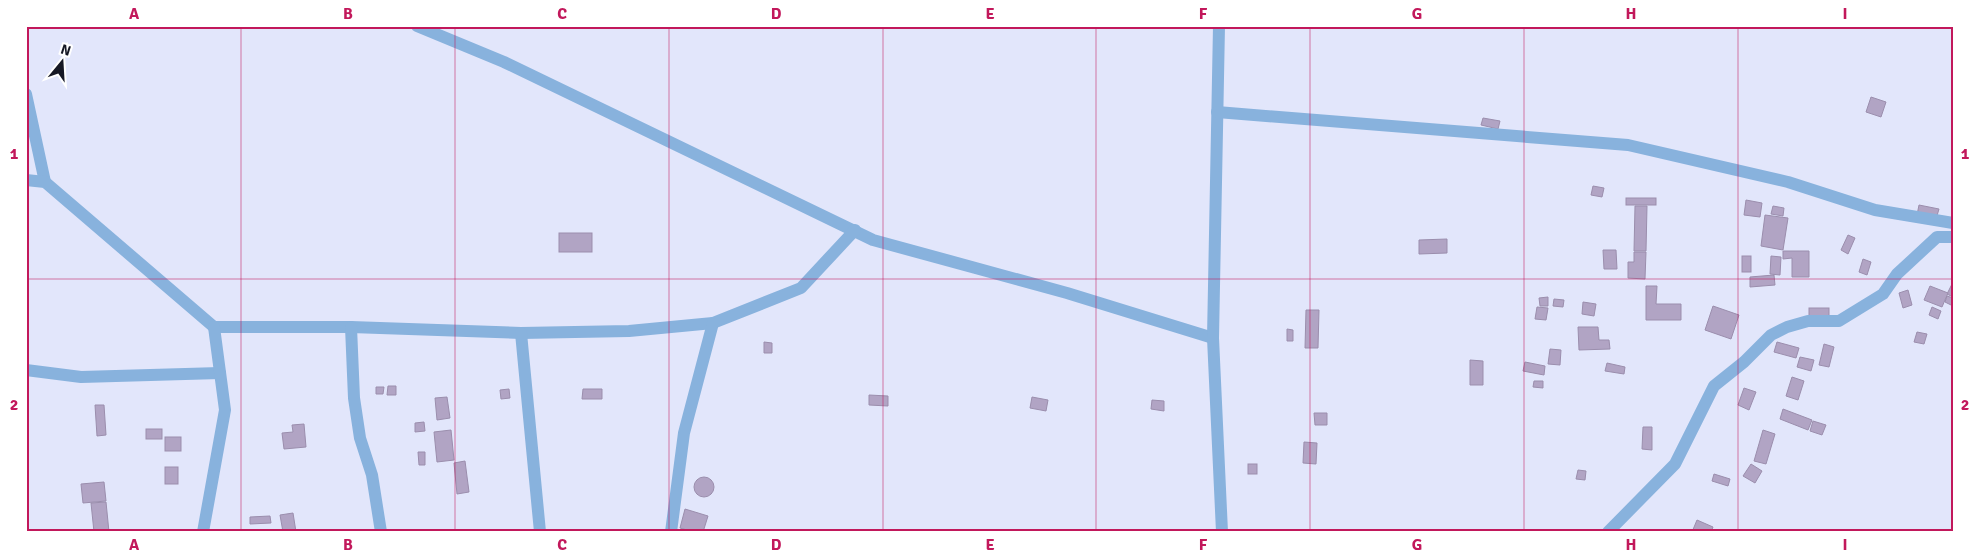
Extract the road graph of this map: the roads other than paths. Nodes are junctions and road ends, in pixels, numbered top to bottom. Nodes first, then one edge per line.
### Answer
1 (416, 26) edge
2 (1219, 26) edge
3 (26, 94) edge
4 (1217, 112) junction
5 (26, 180) edge
6 (45, 182) junction
7 (1953, 223) edge
8 (855, 230) junction
9 (1953, 237) edge
10 (713, 323) junction
11 (214, 327) junction
12 (351, 327) junction
13 (521, 334) junction
14 (1213, 338) junction
15 (26, 370) edge
16 (220, 373) junction
17 (203, 532) edge
18 (381, 532) edge
19 (540, 532) edge
20 (671, 532) edge
21 (1222, 532) edge
22 (1608, 532) edge

1 - 8 street
2 - 4 street
3 - 6 street
4 - 7 street
4 - 14 street
5 - 6 street
6 - 11 street
8 - 10 street
8 - 14 street
9 - 22 street
10 - 13 street
10 - 20 street
11 - 12 street
11 - 16 street
12 - 13 street
12 - 18 street
13 - 19 street
14 - 21 street
15 - 16 street
16 - 17 street

